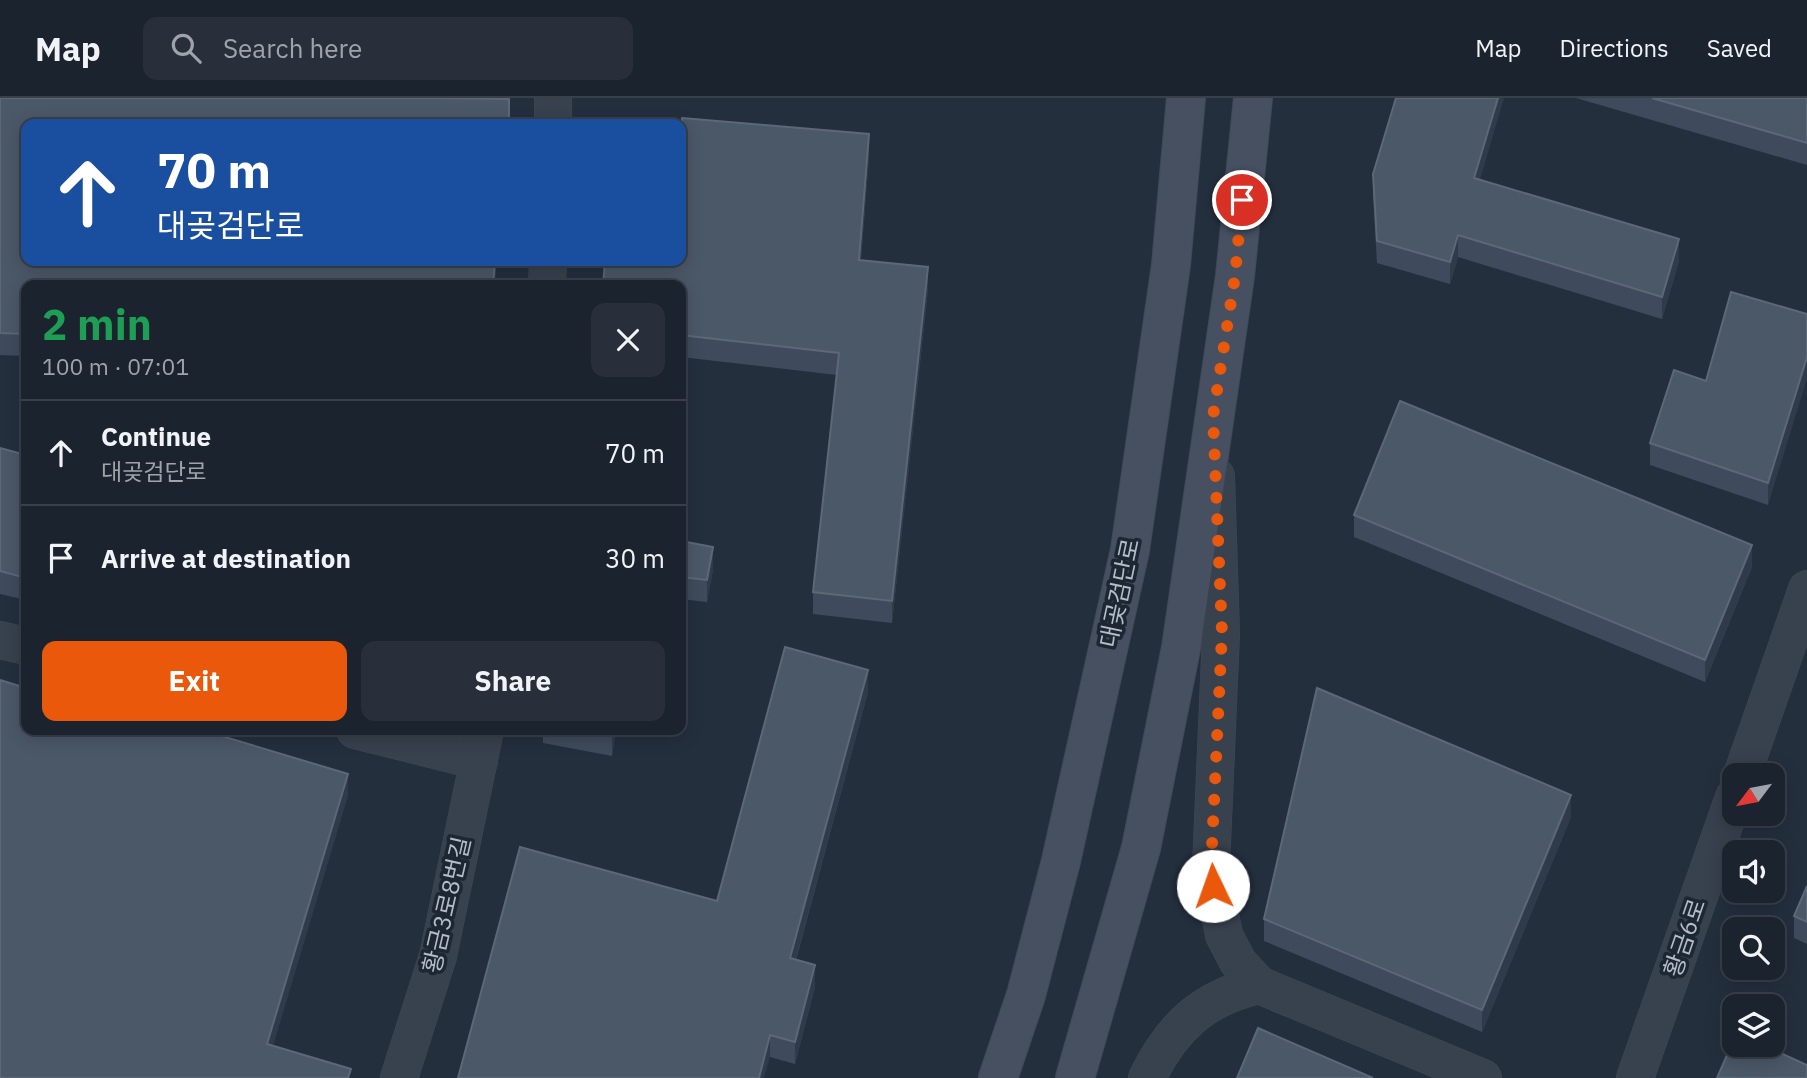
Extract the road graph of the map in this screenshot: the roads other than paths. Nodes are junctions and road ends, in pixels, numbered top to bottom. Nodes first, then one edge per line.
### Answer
1 (553, 98) edge
2 (1185, 98) edge
3 (1253, 98) edge
4 (553, 119) edge
5 (1213, 416) junction
6 (1807, 589) edge
7 (0, 640) edge
8 (21, 645) edge
9 (395, 735) edge
10 (482, 746) edge
11 (1746, 763) edge
12 (1724, 826) edge
13 (1259, 985) junction
14 (399, 1078) edge
15 (998, 1078) edge
16 (1075, 1078) edge
17 (1147, 1078) edge
18 (1483, 1078) edge
19 (1635, 1078) edge

1 - 4 street
2 - 15 main road, 대곶검단로
3 - 5 main road
5 - 13 street
5 - 16 main road
6 - 11 street
7 - 8 street
9 - 10 street
10 - 14 street, 황금3로8번길
12 - 19 street, 황금6로
13 - 17 street
13 - 18 street

